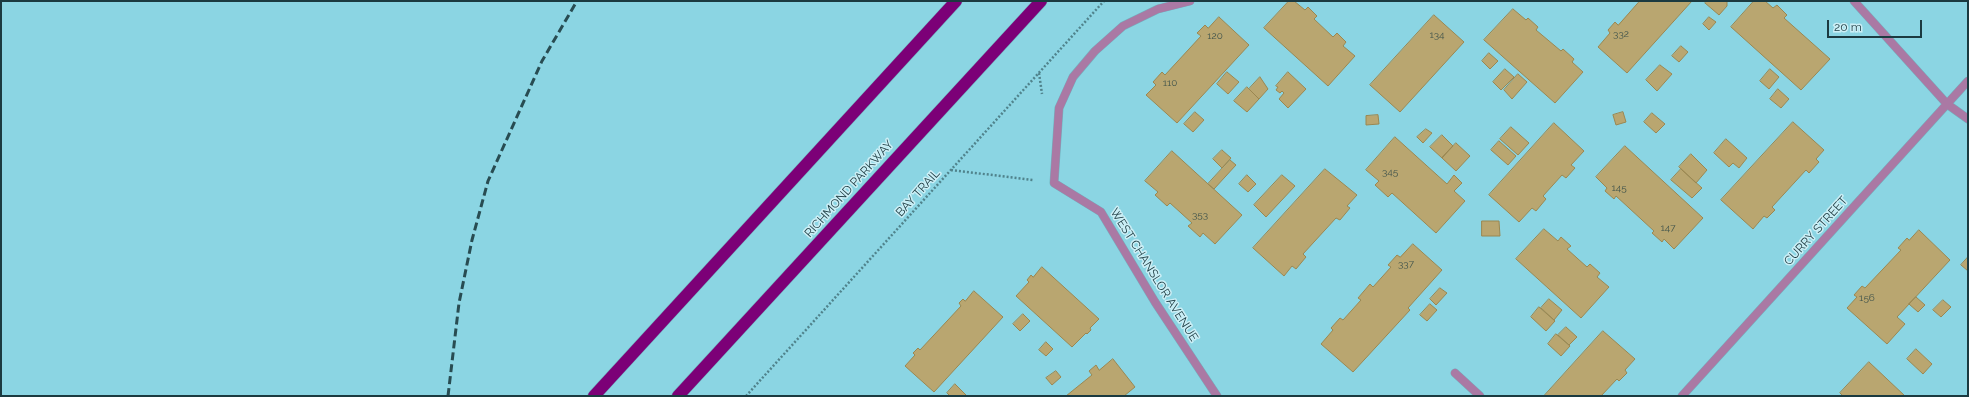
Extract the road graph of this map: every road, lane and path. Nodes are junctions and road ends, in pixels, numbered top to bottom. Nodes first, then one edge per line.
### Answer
1 (956, 1) edge
2 (1041, 1) edge
3 (1104, 1) edge
4 (1190, 1) edge
5 (1854, 1) edge
6 (1038, 72) junction
7 (1968, 81) edge
8 (1042, 96) dead end
9 (1947, 104) junction
10 (1968, 119) edge
11 (951, 170) junction
12 (1054, 183) junction
13 (1455, 373) dead end
14 (594, 396) edge
15 (678, 396) edge
16 (746, 396) edge
17 (1217, 396) edge
18 (1480, 396) edge
19 (1682, 396) edge

1 - 14 highway
2 - 15 highway, RICHMOND PARKWAY
3 - 6 path, BAY TRAIL
4 - 12 street
5 - 9 street
6 - 8 path
6 - 11 path, BAY TRAIL
7 - 9 street, CURRY STREET
9 - 10 street
9 - 19 street, CURRY STREET
11 - 12 path
11 - 16 path, BAY TRAIL
12 - 17 street, WEST CHANSLOR AVENUE
13 - 18 street

